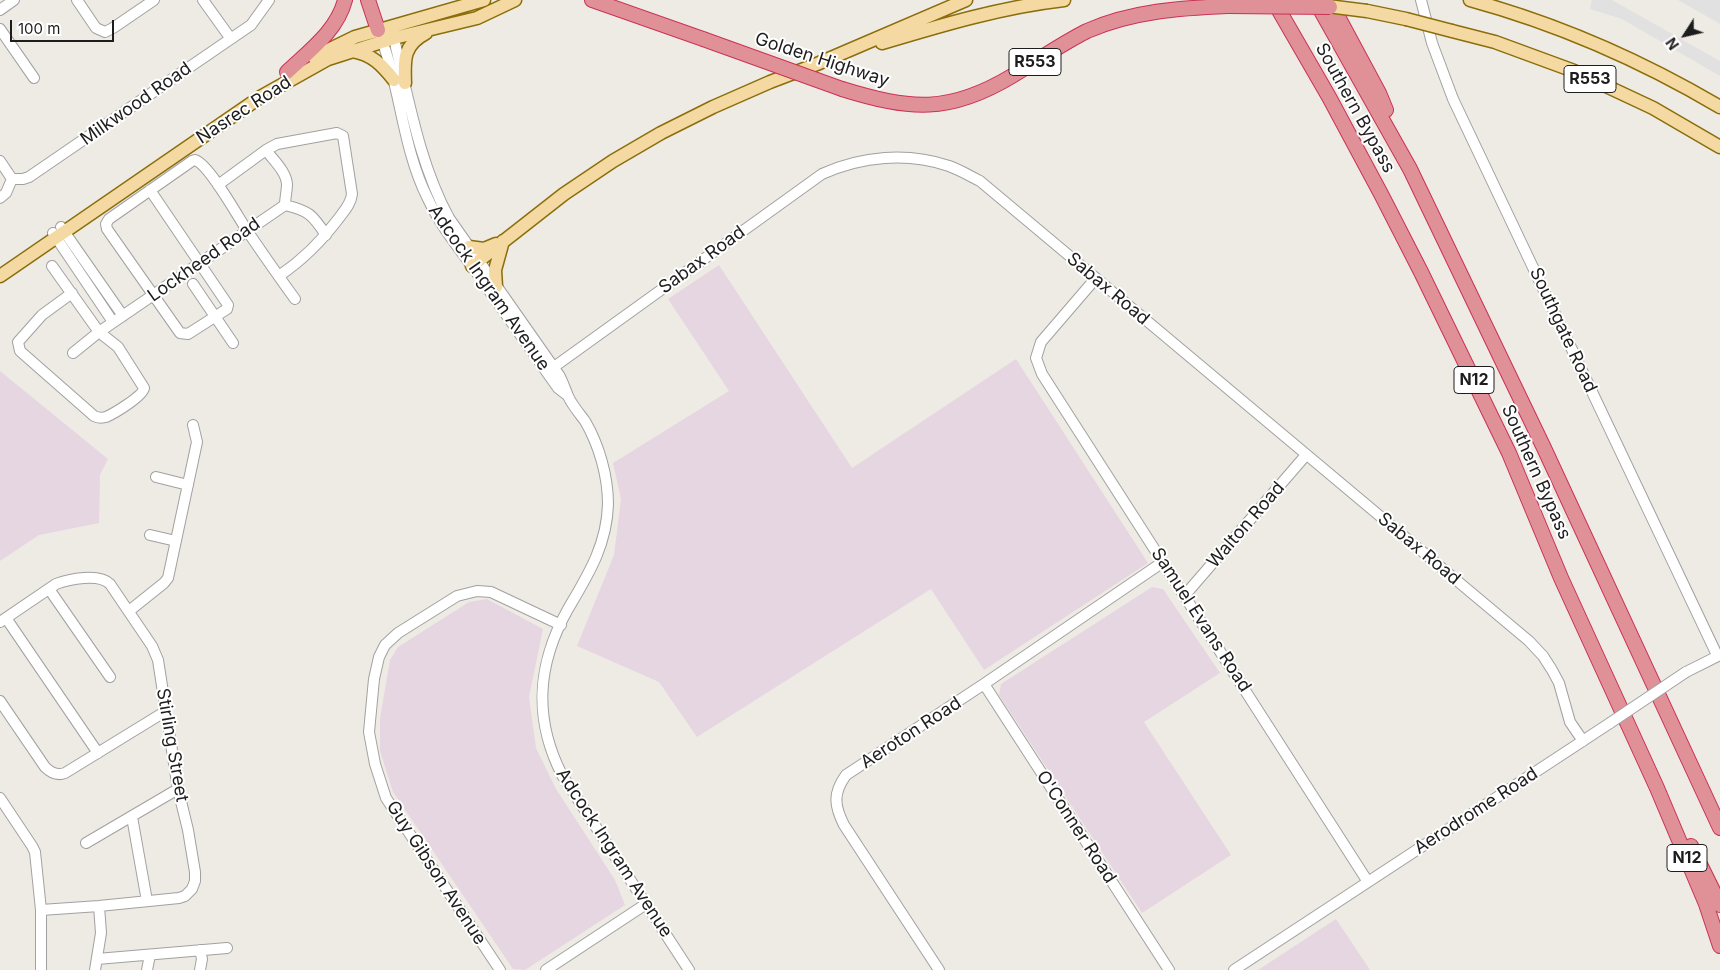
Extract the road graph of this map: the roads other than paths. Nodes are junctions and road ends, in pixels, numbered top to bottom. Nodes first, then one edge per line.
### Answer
1 (14, 0) edge
2 (77, 0) edge
3 (154, 0) edge
4 (203, 0) edge
5 (268, 0) edge
6 (345, 0) edge
7 (368, 0) edge
8 (484, 0) edge
9 (515, 0) edge
10 (592, 0) edge
11 (966, 0) edge
12 (1064, 0) edge
13 (1273, 0) edge
14 (1292, 0) edge
15 (1315, 0) edge
16 (1421, 0) edge
17 (1470, 0) edge
18 (1330, 3) edge
19 (0, 10) edge
20 (437, 28) junction
21 (0, 29) edge
22 (386, 34) junction
23 (231, 39) junction
24 (350, 51) junction
25 (817, 64) junction
26 (286, 72) junction
27 (34, 78) dead end
28 (399, 81) junction
29 (1720, 107) edge
30 (1720, 147) edge
31 (266, 150) junction
32 (0, 161) edge
33 (1410, 169) junction
34 (12, 179) junction
35 (218, 185) junction
36 (150, 190) junction
37 (0, 198) edge
38 (285, 204) junction
39 (247, 230) junction
40 (59, 232) junction
41 (326, 235) junction
42 (503, 242) junction
43 (469, 247) junction
44 (201, 263) junction
45 (475, 264) junction
46 (52, 266) dead end
47 (0, 269) edge
48 (93, 273) junction
49 (0, 276) edge
50 (279, 276) junction
51 (1096, 278) junction
52 (84, 280) junction
53 (193, 284) dead end
54 (496, 287) junction
55 (72, 292) junction
56 (154, 295) junction
57 (295, 299) dead end
58 (123, 316) junction
59 (215, 317) junction
60 (113, 322) junction
61 (99, 332) junction
62 (233, 343) dead end
63 (73, 353) dead end
64 (550, 370) junction
65 (193, 425) dead end
66 (1306, 455) junction
67 (156, 477) dead end
68 (188, 484) junction
69 (150, 535) dead end
70 (176, 542) junction
71 (1163, 562) junction
72 (49, 589) junction
73 (1185, 595) junction
74 (129, 611) junction
75 (3, 620) edge
76 (561, 625) junction
77 (1718, 655) edge
78 (110, 677) dead end
79 (984, 684) junction
80 (0, 701) edge
81 (166, 712) junction
82 (1582, 741) junction
83 (98, 753) junction
84 (1650, 772) junction
85 (178, 789) junction
86 (0, 798) edge
87 (132, 817) junction
88 (1720, 828) edge
89 (86, 843) dead end
90 (1368, 882) junction
91 (147, 901) junction
92 (646, 904) junction
93 (1720, 905) edge
94 (99, 906) junction
95 (41, 910) junction
96 (1720, 946) edge
97 (227, 948) dead end
98 (200, 950) junction
99 (150, 955) junction
100 (96, 965) edge
101 (41, 970) edge
102 (147, 970) edge
103 (200, 970) edge
104 (500, 970) edge
105 (546, 970) edge
106 (689, 970) edge
107 (939, 970) edge
108 (1169, 970) edge
109 (1234, 970) edge

1 - 19 street
2 - 3 street
4 - 23 street
5 - 23 street, Milkwood Road
6 - 26 highway
7 - 22 highway
8 - 22 main road, Nasrec Road
9 - 20 main road, Nasrec Road
10 - 18 highway, Golden Highway / R553, bridge
11 - 25 main road
12 - 25 main road
13 - 84 highway, Southern Bypass / N12
14 - 18 main road, bridge
15 - 33 highway, Southern Bypass / N12
16 - 77 street, Southgate Road
17 - 29 main road, R553
18 - 30 main road, Golden Highway / R553, bridge
18 - 33 highway
20 - 22 main road, Nasrec Road
20 - 28 main road
21 - 27 street
22 - 24 main road, Nasrec Road
22 - 26 main road, Nasrec Road
22 - 28 street, Adcock Ingram Avenue
23 - 34 street, Milkwood Road
24 - 28 main road
24 - 40 main road, Nasrec Road
25 - 42 main road
26 - 40 main road, Nasrec Road
28 - 43 street, Adcock Ingram Avenue
28 - 45 street, Adcock Ingram Avenue
31 - 35 street
31 - 38 street
31 - 41 street
32 - 34 street
33 - 88 highway, Southern Bypass / N12
34 - 37 street
35 - 36 street
35 - 39 street
36 - 44 street
36 - 56 street
38 - 39 street, Lockheed Road
38 - 41 street
39 - 44 street, Lockheed Road
39 - 50 street
40 - 47 main road, Nasrec Road
40 - 48 street
40 - 49 main road, Nasrec Road
40 - 52 street
41 - 50 street
42 - 43 main road
42 - 45 main road
42 - 54 main road
43 - 45 street, Adcock Ingram Avenue
44 - 56 street, Lockheed Road
44 - 59 street
45 - 54 street, Adcock Ingram Avenue
45 - 64 street, Adcock Ingram Avenue
46 - 55 street
48 - 52 street
48 - 58 street
50 - 57 street
51 - 64 street, Sabax Road
51 - 66 street, Sabax Road
51 - 71 street, Samuel Evans Road
52 - 60 street
53 - 59 street
54 - 64 street, Adcock Ingram Avenue
55 - 61 street
55 - 61 street
56 - 58 street, Lockheed Road
56 - 59 street
58 - 60 street, Lockheed Road
59 - 62 street
60 - 61 street, Lockheed Road
61 - 63 street, Lockheed Road
64 - 76 street, Adcock Ingram Avenue
65 - 68 street
66 - 73 street, Walton Road
66 - 82 street, Sabax Road
67 - 68 street
68 - 70 street
69 - 70 street
70 - 74 street
71 - 73 street, Samuel Evans Road
71 - 79 street, Aeroton Road
72 - 74 street, Stirling Street
72 - 75 street, Stirling Street
72 - 78 street
73 - 90 street, Samuel Evans Road
74 - 81 street, Stirling Street
75 - 83 street
76 - 92 street, Adcock Ingram Avenue
76 - 104 street, Guy Gibson Avenue
77 - 82 street, Aerodrome Road, bridge
79 - 107 street, Aeroton Road
79 - 108 street, O'Conner Road
80 - 83 street
81 - 83 street
81 - 85 street, Stirling Street
82 - 90 street, Aerodrome Road
84 - 93 highway
84 - 96 highway, Southern Bypass / N12
85 - 87 street
85 - 91 street, Stirling Street
86 - 95 street
87 - 89 street
87 - 91 street
90 - 109 street, Aerodrome Road
91 - 94 street, Stirling Street
92 - 105 street
92 - 106 street, Adcock Ingram Avenue
94 - 95 street, Stirling Street
94 - 100 street
95 - 101 street
97 - 98 street
98 - 99 street
98 - 103 street
99 - 100 street
99 - 102 street

